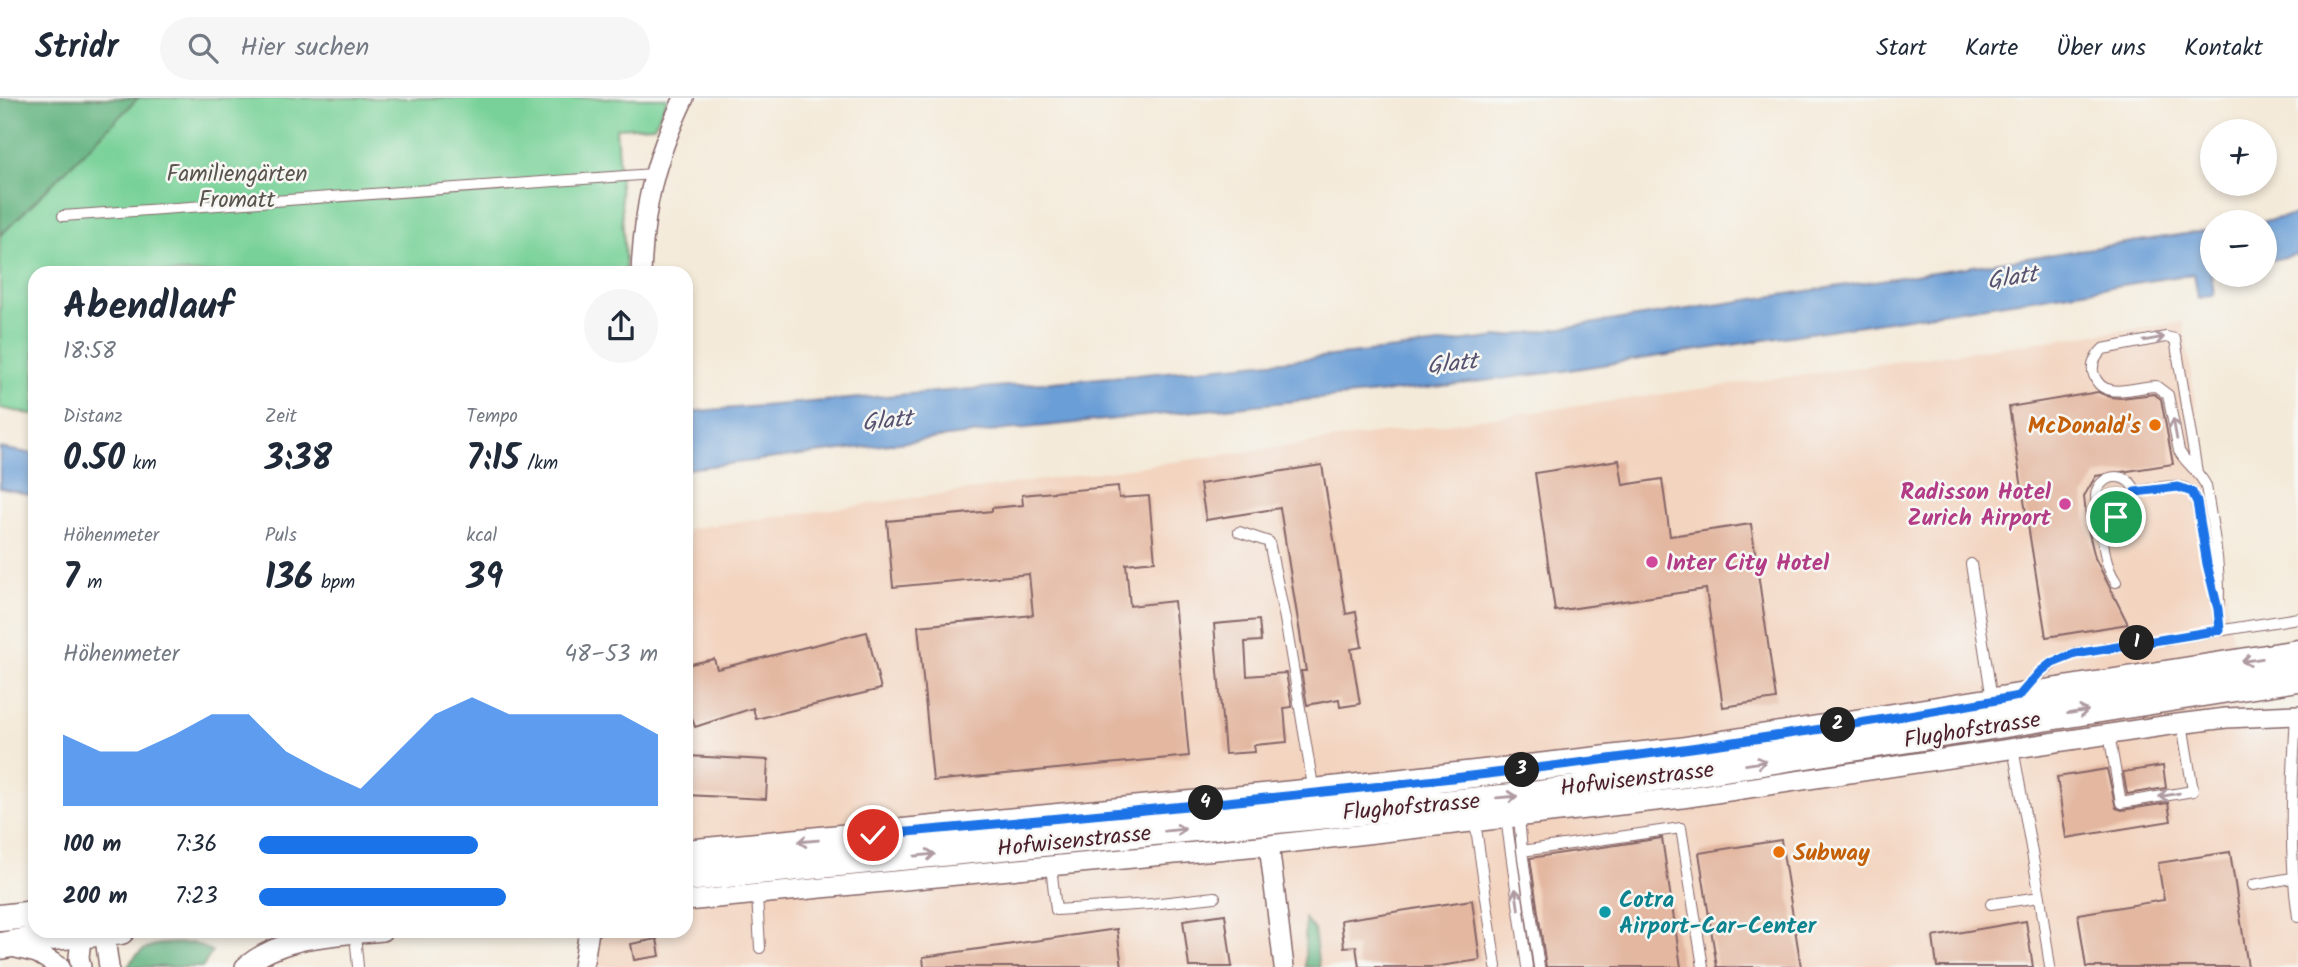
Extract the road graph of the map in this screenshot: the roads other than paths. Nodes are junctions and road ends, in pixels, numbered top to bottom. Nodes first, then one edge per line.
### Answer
1 (684, 98) edge
2 (653, 174) junction
3 (63, 216) dead end
4 (641, 266) edge
5 (2197, 472) junction
6 (2135, 492) junction
7 (2105, 514) junction
8 (1239, 532) dead end
9 (1970, 564) dead end
10 (2116, 582) dead end
11 (2218, 609) junction
12 (2298, 618) edge
13 (2220, 630) junction
14 (2298, 653) edge
15 (2298, 678) edge
16 (2019, 696) junction
17 (1992, 701) junction
18 (2297, 715) edge
19 (2182, 723) junction
20 (2109, 734) junction
21 (2014, 748) junction
22 (1314, 792) junction
23 (1513, 817) junction
24 (1475, 821) junction
25 (2294, 822) edge
26 (1269, 845) junction
27 (693, 851) edge
28 (1522, 851) junction
29 (1051, 866) junction
30 (693, 877) edge
31 (2292, 878) junction
32 (2253, 885) dead end
33 (757, 895) junction
34 (1215, 897) dead end
35 (2040, 897) junction
36 (693, 900) edge
37 (1991, 904) dead end
38 (28, 915) edge
39 (2298, 917) edge
40 (0, 918) edge
41 (56, 938) edge
42 (93, 938) edge
43 (100, 938) edge
44 (314, 938) edge
45 (355, 938) edge
46 (588, 938) edge
47 (0, 946) edge
48 (760, 948) dead end
49 (60, 967) edge
50 (81, 967) edge
51 (108, 967) edge
52 (244, 967) edge
53 (358, 967) edge
54 (583, 967) edge
55 (1284, 967) edge
56 (1496, 967) edge
57 (1527, 967) edge
58 (1539, 967) edge
59 (1703, 967) edge
60 (2050, 967) edge

1 - 2 street
2 - 3 lane
2 - 4 street
5 -> 5 lane
5 - 11 lane
6 - 7 lane
6 - 7 lane
6 - 11 lane
7 - 10 lane
8 - 22 lane
9 - 17 lane
11 - 13 lane
12 - 13 lane
13 - 16 lane
14 -> 16 main road, Flughofstrasse
30 -> 15 main road, Flughofstrasse
16 - 17 main road, Flughofstrasse
17 - 22 main road, Flughofstrasse
18 - 19 street, Hofwisenstrasse
18 - 25 lane
19 - 20 street, Hofwisenstrasse
19 -> 20 lane
20 - 21 street, Hofwisenstrasse
21 - 23 street, Hofwisenstrasse
21 - 35 lane
22 -> 27 main road, Flughofstrasse
23 - 24 street, Hofwisenstrasse
23 - 28 lane
57 -> 23 lane
24 - 26 street, Hofwisenstrasse
24 - 56 lane
25 - 31 lane
26 - 29 street, Hofwisenstrasse
26 - 55 street
28 - 58 lane
28 - 59 lane
29 - 33 street, Hofwisenstrasse
29 - 34 lane
31 - 32 lane
31 - 39 lane
33 - 36 street, Hofwisenstrasse
33 - 48 lane
35 - 37 lane
35 - 60 lane
38 - 40 main road
41 - 47 main road
42 - 50 street
43 - 51 street
44 - 52 street
45 - 53 lane
46 - 54 street
47 - 49 street

